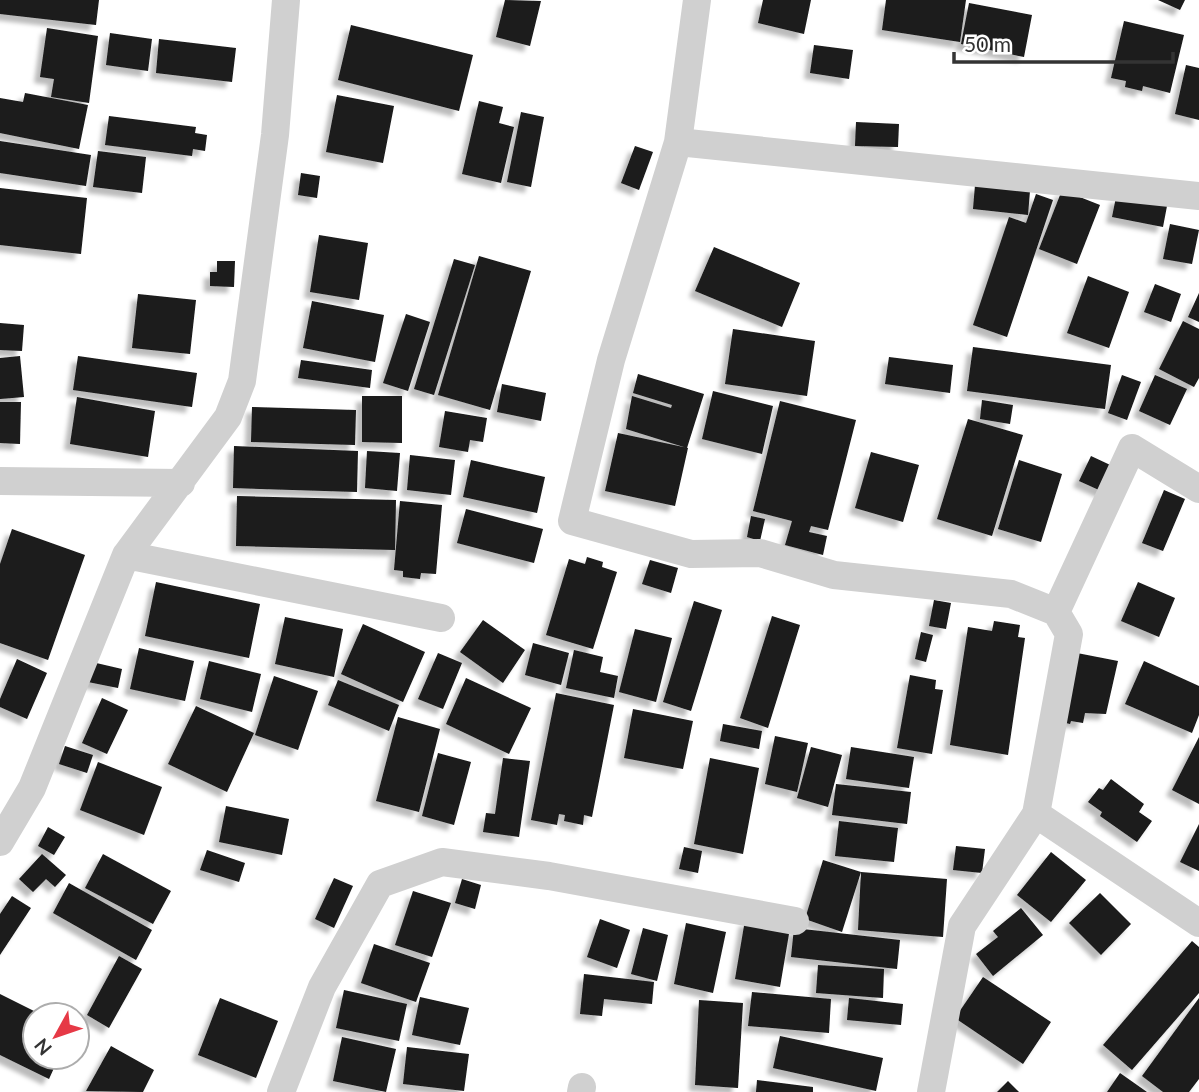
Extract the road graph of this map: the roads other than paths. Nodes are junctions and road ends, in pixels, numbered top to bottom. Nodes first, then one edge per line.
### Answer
1 (286, 0) edge
2 (697, 0) edge
3 (678, 142) junction
4 (1199, 196) edge
5 (0, 481) edge
6 (181, 483) junction
7 (1199, 489) edge
8 (126, 555) junction
9 (1056, 612) junction
10 (441, 618) dead end
11 (1036, 814) junction
12 (0, 842) edge
13 (795, 921) dead end
14 (1199, 923) edge
15 (281, 1092) edge
16 (931, 1092) edge

1 - 6 street
2 - 3 street
3 - 4 street
3 - 9 street
5 - 6 street
6 - 8 street
7 - 9 street
8 - 10 street
8 - 12 street
9 - 11 street
11 - 14 street
11 - 16 street
13 - 15 street

